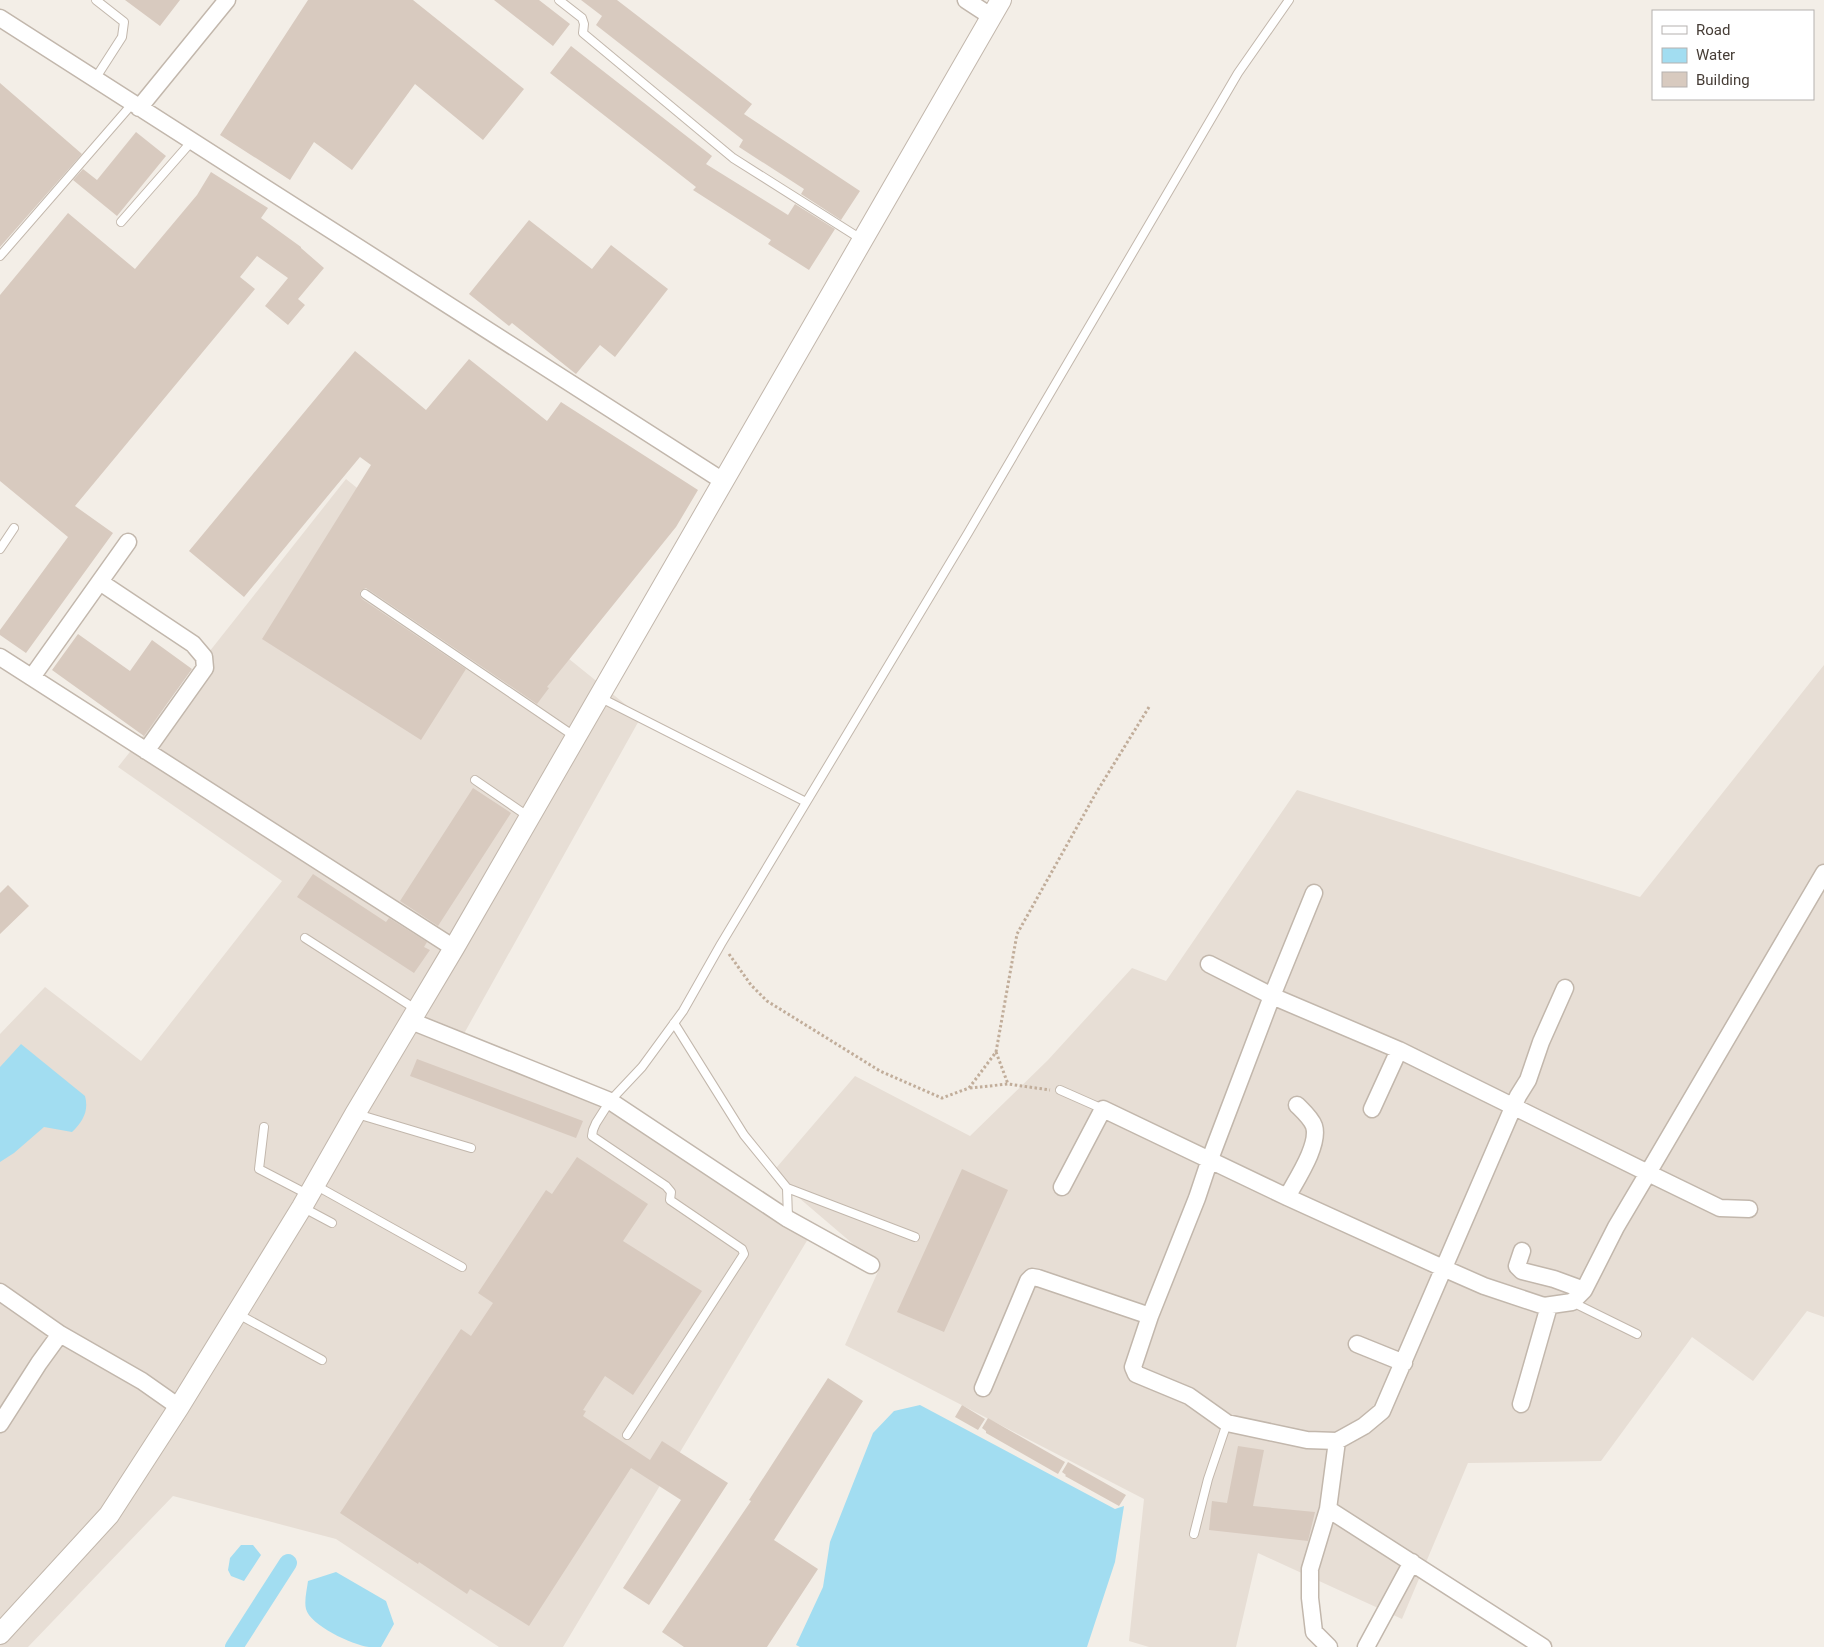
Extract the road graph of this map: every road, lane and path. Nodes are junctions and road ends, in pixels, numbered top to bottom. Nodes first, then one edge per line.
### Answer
1 (96, 0) edge
2 (227, 0) edge
3 (559, 0) edge
4 (966, 0) edge
5 (1289, 0) edge
6 (996, 8) edge
7 (0, 18) edge
8 (95, 79) junction
9 (136, 106) junction
10 (192, 141) junction
11 (121, 222) dead end
12 (863, 240) junction
13 (0, 256) edge
14 (723, 481) junction
15 (14, 528) dead end
16 (128, 542) dead end
17 (0, 549) edge
18 (100, 582) junction
19 (365, 594) dead end
20 (0, 657) edge
21 (32, 677) junction
22 (599, 697) junction
23 (1149, 707) dead end
24 (576, 737) junction
25 (146, 752) junction
26 (475, 780) dead end
27 (806, 802) junction
28 (529, 818) junction
29 (1824, 873) edge
30 (1314, 893) dead end
31 (305, 938) dead end
32 (720, 944) junction
33 (454, 948) junction
34 (1209, 964) dead end
35 (1565, 988) dead end
36 (1272, 996) junction
37 (414, 1015) junction
38 (674, 1023) junction
39 (1399, 1050) junction
40 (996, 1052) junction
41 (1008, 1084) junction
42 (969, 1088) junction
43 (1050, 1090) dead end
44 (1060, 1090) dead end
45 (610, 1101) junction
46 (1297, 1105) dead end
47 (1514, 1107) junction
48 (1103, 1109) junction
49 (1372, 1109) dead end
50 (355, 1114) junction
51 (264, 1128) dead end
52 (471, 1148) dead end
53 (1210, 1159) junction
54 (1648, 1173) junction
55 (1062, 1187) dead end
56 (787, 1188) junction
57 (309, 1195) junction
58 (1287, 1197) junction
59 (1749, 1209) dead end
60 (788, 1219) junction
61 (332, 1224) dead end
62 (915, 1237) dead end
63 (1522, 1250) dead end
64 (871, 1266) dead end
65 (462, 1267) dead end
66 (1443, 1268) junction
67 (1584, 1290) junction
68 (0, 1292) edge
69 (1572, 1302) junction
70 (1549, 1306) junction
71 (237, 1313) junction
72 (1150, 1316) junction
73 (60, 1334) junction
74 (1636, 1334) dead end
75 (1357, 1344) dead end
76 (322, 1360) dead end
77 (1404, 1363) junction
78 (983, 1388) dead end
79 (1521, 1404) dead end
80 (179, 1407) junction
81 (1227, 1423) junction
82 (0, 1424) edge
83 (627, 1435) dead end
84 (1337, 1441) junction
85 (1328, 1509) junction
86 (1194, 1534) dead end
87 (1412, 1562) junction
88 (0, 1634) edge
89 (1329, 1647) edge
90 (1366, 1647) edge
91 (1543, 1647) edge

1 - 8 lane
2 - 9 street
3 - 12 lane
4 - 6 street
5 - 27 lane
6 - 12 street
7 - 8 street
8 - 9 street
9 - 10 street
9 - 13 lane
10 - 11 lane
10 - 14 street
12 - 14 street
14 - 22 street
15 - 17 lane
16 - 18 street
18 - 21 street
18 - 25 street
19 - 24 lane
20 - 21 street
21 - 25 street
22 - 24 street
22 - 27 lane
23 - 40 path
24 - 28 street
25 - 33 street
26 - 28 lane
27 - 32 lane
28 - 33 street
29 - 54 street
30 - 36 street
31 - 37 lane
32 - 38 lane
32 - 42 path
33 - 37 street
34 - 36 street
35 - 47 street
36 - 39 street
36 - 53 street
37 - 45 street
37 - 50 street
38 - 45 lane
38 - 56 lane
39 - 47 street
39 - 49 street
40 - 41 path
40 - 42 path
41 - 42 path
41 - 43 path
44 - 48 lane
45 - 60 street
45 - 83 lane
46 - 58 street
47 - 54 street
47 - 66 street
48 - 53 street
48 - 55 street
50 - 52 lane
50 - 57 street
51 - 57 lane
53 - 58 street
53 - 72 street
54 - 59 street
54 - 67 street
56 - 60 lane
56 - 62 lane
57 - 61 lane
57 - 65 lane
57 - 71 street
58 - 66 street
60 - 64 street
63 - 67 street
66 - 70 street
66 - 77 street
67 - 69 street
68 - 73 street
69 - 70 street
69 - 74 lane
70 - 79 street
71 - 76 lane
71 - 80 street
72 - 78 street
72 - 81 street
73 - 80 street
73 - 82 street
75 - 77 street
77 - 84 street
80 - 88 street
81 - 84 street
81 - 86 lane
84 - 85 street
85 - 87 street
85 - 89 street
87 - 90 street
87 - 91 street

